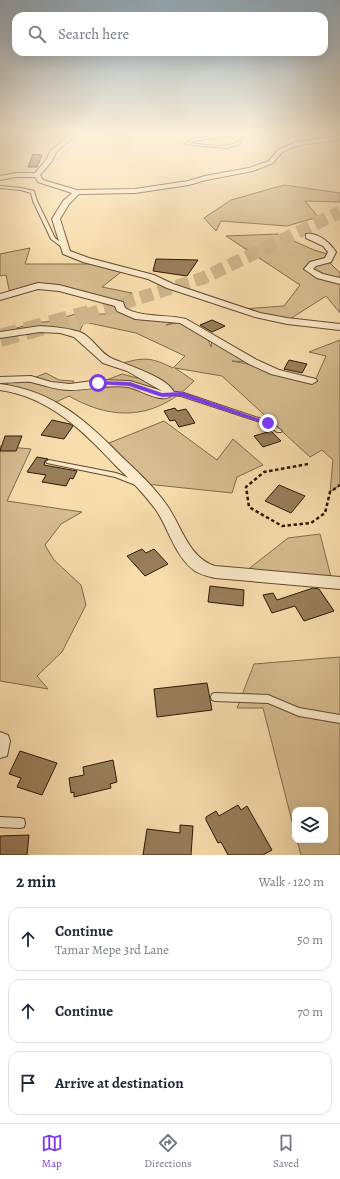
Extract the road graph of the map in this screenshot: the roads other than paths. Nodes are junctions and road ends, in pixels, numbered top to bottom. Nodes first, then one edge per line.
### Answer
1 (234, 173) edge
2 (37, 175) joint
3 (0, 178) edge
4 (0, 188) edge
5 (77, 192) junction
6 (309, 236) dead end
7 (64, 247) junction
8 (340, 281) edge
9 (0, 297) edge
10 (340, 327) edge
11 (0, 335) edge
12 (0, 380) edge
13 (312, 381) dead end
14 (0, 387) edge
15 (168, 393) junction
16 (279, 431) dead end
17 (49, 462) dead end
18 (144, 486) junction
19 (340, 583) edge
20 (215, 698) dead end
21 (340, 719) edge
22 (0, 741) edge
23 (0, 749) edge
24 (0, 822) edge
25 (20, 823) dead end

1 - 5 street
2 - 3 street
2 - 5 street
4 - 7 lane
5 - 7 street
6 - 8 street
7 - 10 street
9 - 13 street
11 - 15 street
12 - 15 street
14 - 18 street
15 - 16 lane
17 - 18 lane
18 - 19 street
20 - 21 lane
22 - 23 street
24 - 25 lane

